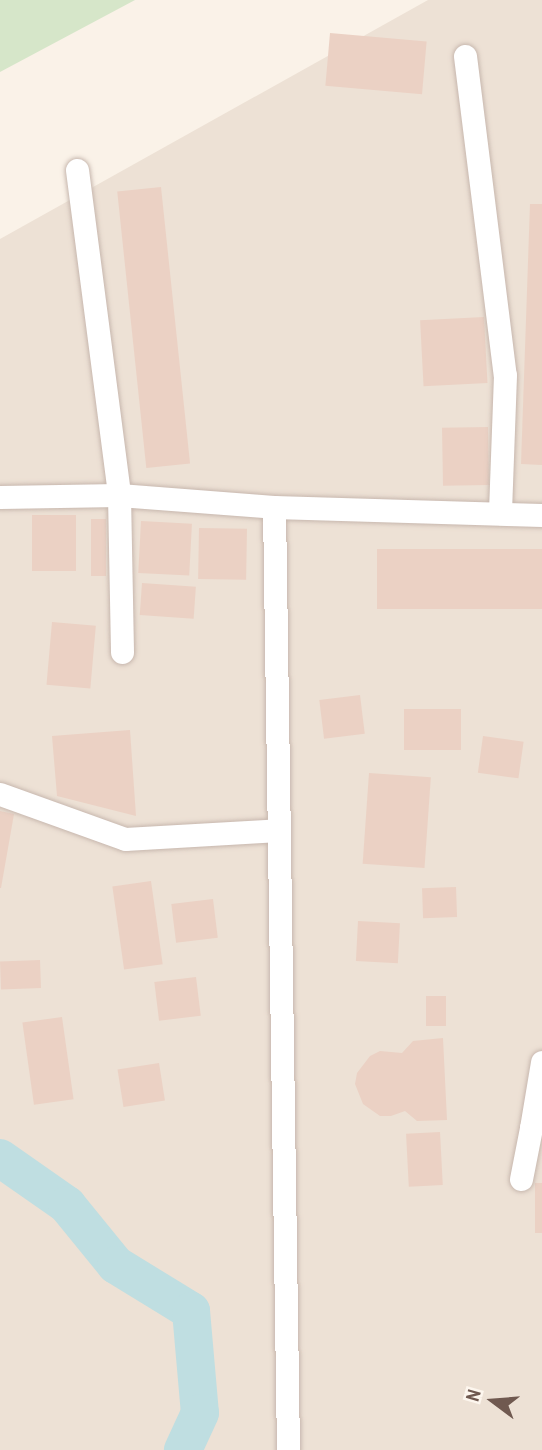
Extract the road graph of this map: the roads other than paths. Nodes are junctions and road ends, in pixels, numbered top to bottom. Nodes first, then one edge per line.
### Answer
1 (465, 56) dead end
2 (77, 170) dead end
3 (119, 495) junction
4 (0, 497) edge
5 (274, 507) junction
6 (500, 513) junction
7 (542, 516) edge
8 (122, 652) dead end
9 (0, 794) edge
10 (279, 830) junction
11 (542, 1062) edge
12 (536, 1120) edge
13 (520, 1179) dead end
14 (288, 1450) edge

1 - 6 street
2 - 3 street
3 - 4 street
3 - 5 street
3 - 8 street
5 - 6 street
5 - 10 street
6 - 7 street
9 - 10 street
10 - 14 street
11 - 12 street
12 - 13 street

